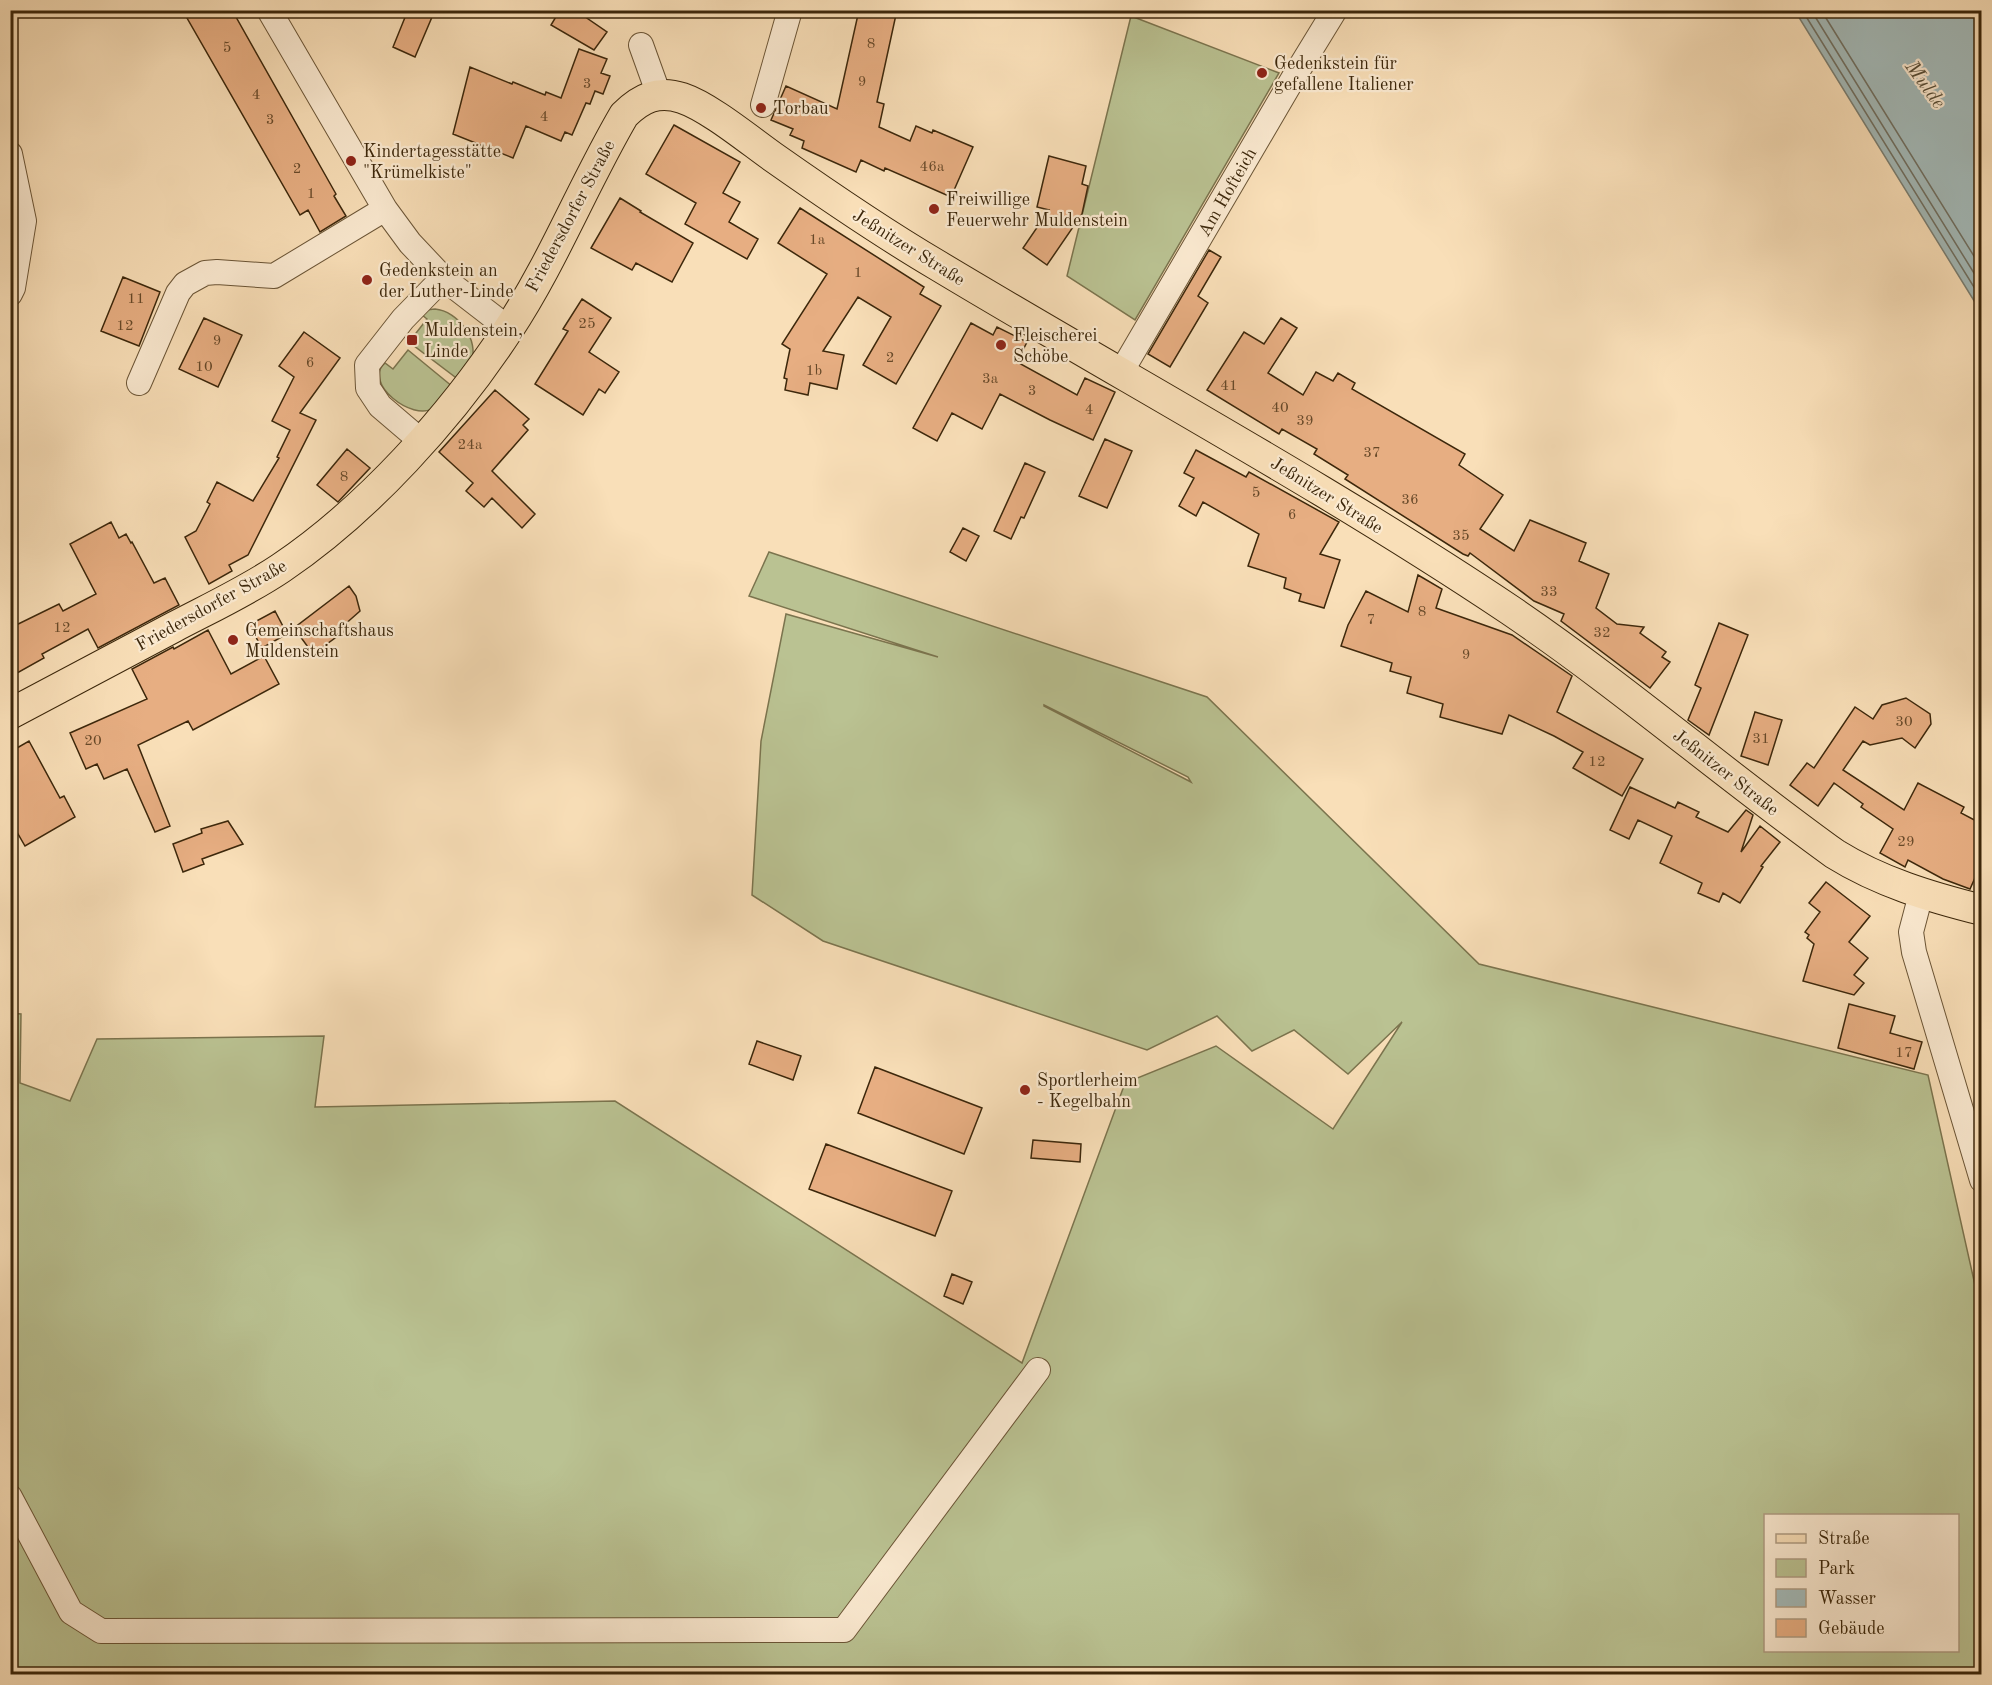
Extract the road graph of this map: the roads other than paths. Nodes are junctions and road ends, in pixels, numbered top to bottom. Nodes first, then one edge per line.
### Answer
1 (269, 10) edge
2 (790, 10) edge
3 (1335, 10) edge
4 (641, 45) dead end
5 (659, 95) junction
6 (748, 139) junction
7 (10, 154) edge
8 (385, 209) junction
9 (443, 278) junction
10 (10, 294) edge
11 (509, 329) junction
12 (1120, 374) junction
13 (139, 383) dead end
14 (421, 441) junction
15 (10, 714) edge
16 (1921, 894) junction
17 (1982, 910) edge
18 (1976, 1136) edge
19 (1982, 1180) edge
20 (1038, 1370) dead end
21 (10, 1497) edge

1 - 8 street
2 - 6 street
3 - 12 street, Am Hofteich
4 - 5 street
5 - 6 main road, Jeßnitzer Straße
5 - 11 main road, Friedersdorfer Straße
6 - 12 main road, Jeßnitzer Straße
7 - 10 street
8 - 9 street
8 - 13 street
9 - 11 street
9 - 14 street
11 - 14 main road, Friedersdorfer Straße
12 - 16 main road, Jeßnitzer Straße
14 - 15 main road, Friedersdorfer Straße
16 - 17 main road, Jeßnitzer Straße
16 - 18 street
18 - 19 street
20 - 21 street

